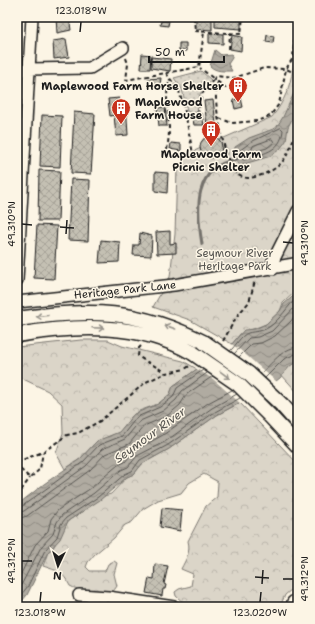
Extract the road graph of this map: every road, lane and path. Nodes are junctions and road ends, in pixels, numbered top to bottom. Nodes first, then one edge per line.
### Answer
1 (32, 17) edge
2 (194, 17) edge
3 (243, 17) edge
4 (296, 17) edge
5 (17, 27) edge
6 (21, 27) dead end
7 (204, 32) junction
8 (230, 33) junction
9 (229, 49) dead end
10 (124, 51) joint
11 (199, 67) junction
12 (30, 69) junction
13 (286, 69) junction
14 (166, 73) junction
15 (298, 74) edge
16 (170, 79) junction
17 (214, 79) junction
18 (218, 82) junction
19 (226, 88) dead end
20 (185, 112) junction
21 (219, 118) junction
22 (298, 124) edge
23 (167, 150) dead end
24 (193, 154) dead end
25 (20, 159) edge
26 (298, 212) edge
27 (294, 264) dead end
28 (273, 269) junction
29 (257, 272) junction
30 (17, 280) edge
31 (17, 302) edge
32 (17, 320) edge
33 (17, 335) edge
34 (222, 343) dead end
35 (143, 344) dead end
36 (195, 357) junction
37 (166, 373) junction
38 (298, 422) edge
39 (298, 446) edge
40 (43, 452) junction
41 (17, 462) edge
42 (30, 478) junction
43 (17, 496) edge
44 (79, 595) dead end
45 (174, 607) edge

1 - 12 street
2 - 7 path
3 - 8 path
4 - 13 path
5 - 6 path
7 - 8 path
7 - 11 path
8 - 9 path
10 - 12 street
10 - 14 path
11 - 14 path
11 - 17 path
12 - 25 street
13 - 15 path
13 - 17 path
13 - 21 path
14 - 16 path
16 - 20 path
16 - 23 path
17 - 18 path
17 - 20 path
18 - 19 path
18 - 21 path
20 - 24 path
21 - 22 path
25 - 30 street
26 - 28 street
27 - 28 street, Heritage Park Lane
28 - 29 street, Heritage Park Lane
29 - 31 street, Heritage Park Lane
29 - 34 path
38 -> 32 main road, bridge
33 -> 36 main road
35 - 37 path
36 - 37 path
36 -> 39 main road, bridge
37 - 40 path
40 - 41 path
40 - 42 path
41 - 42 path
42 - 43 path
44 - 45 street

